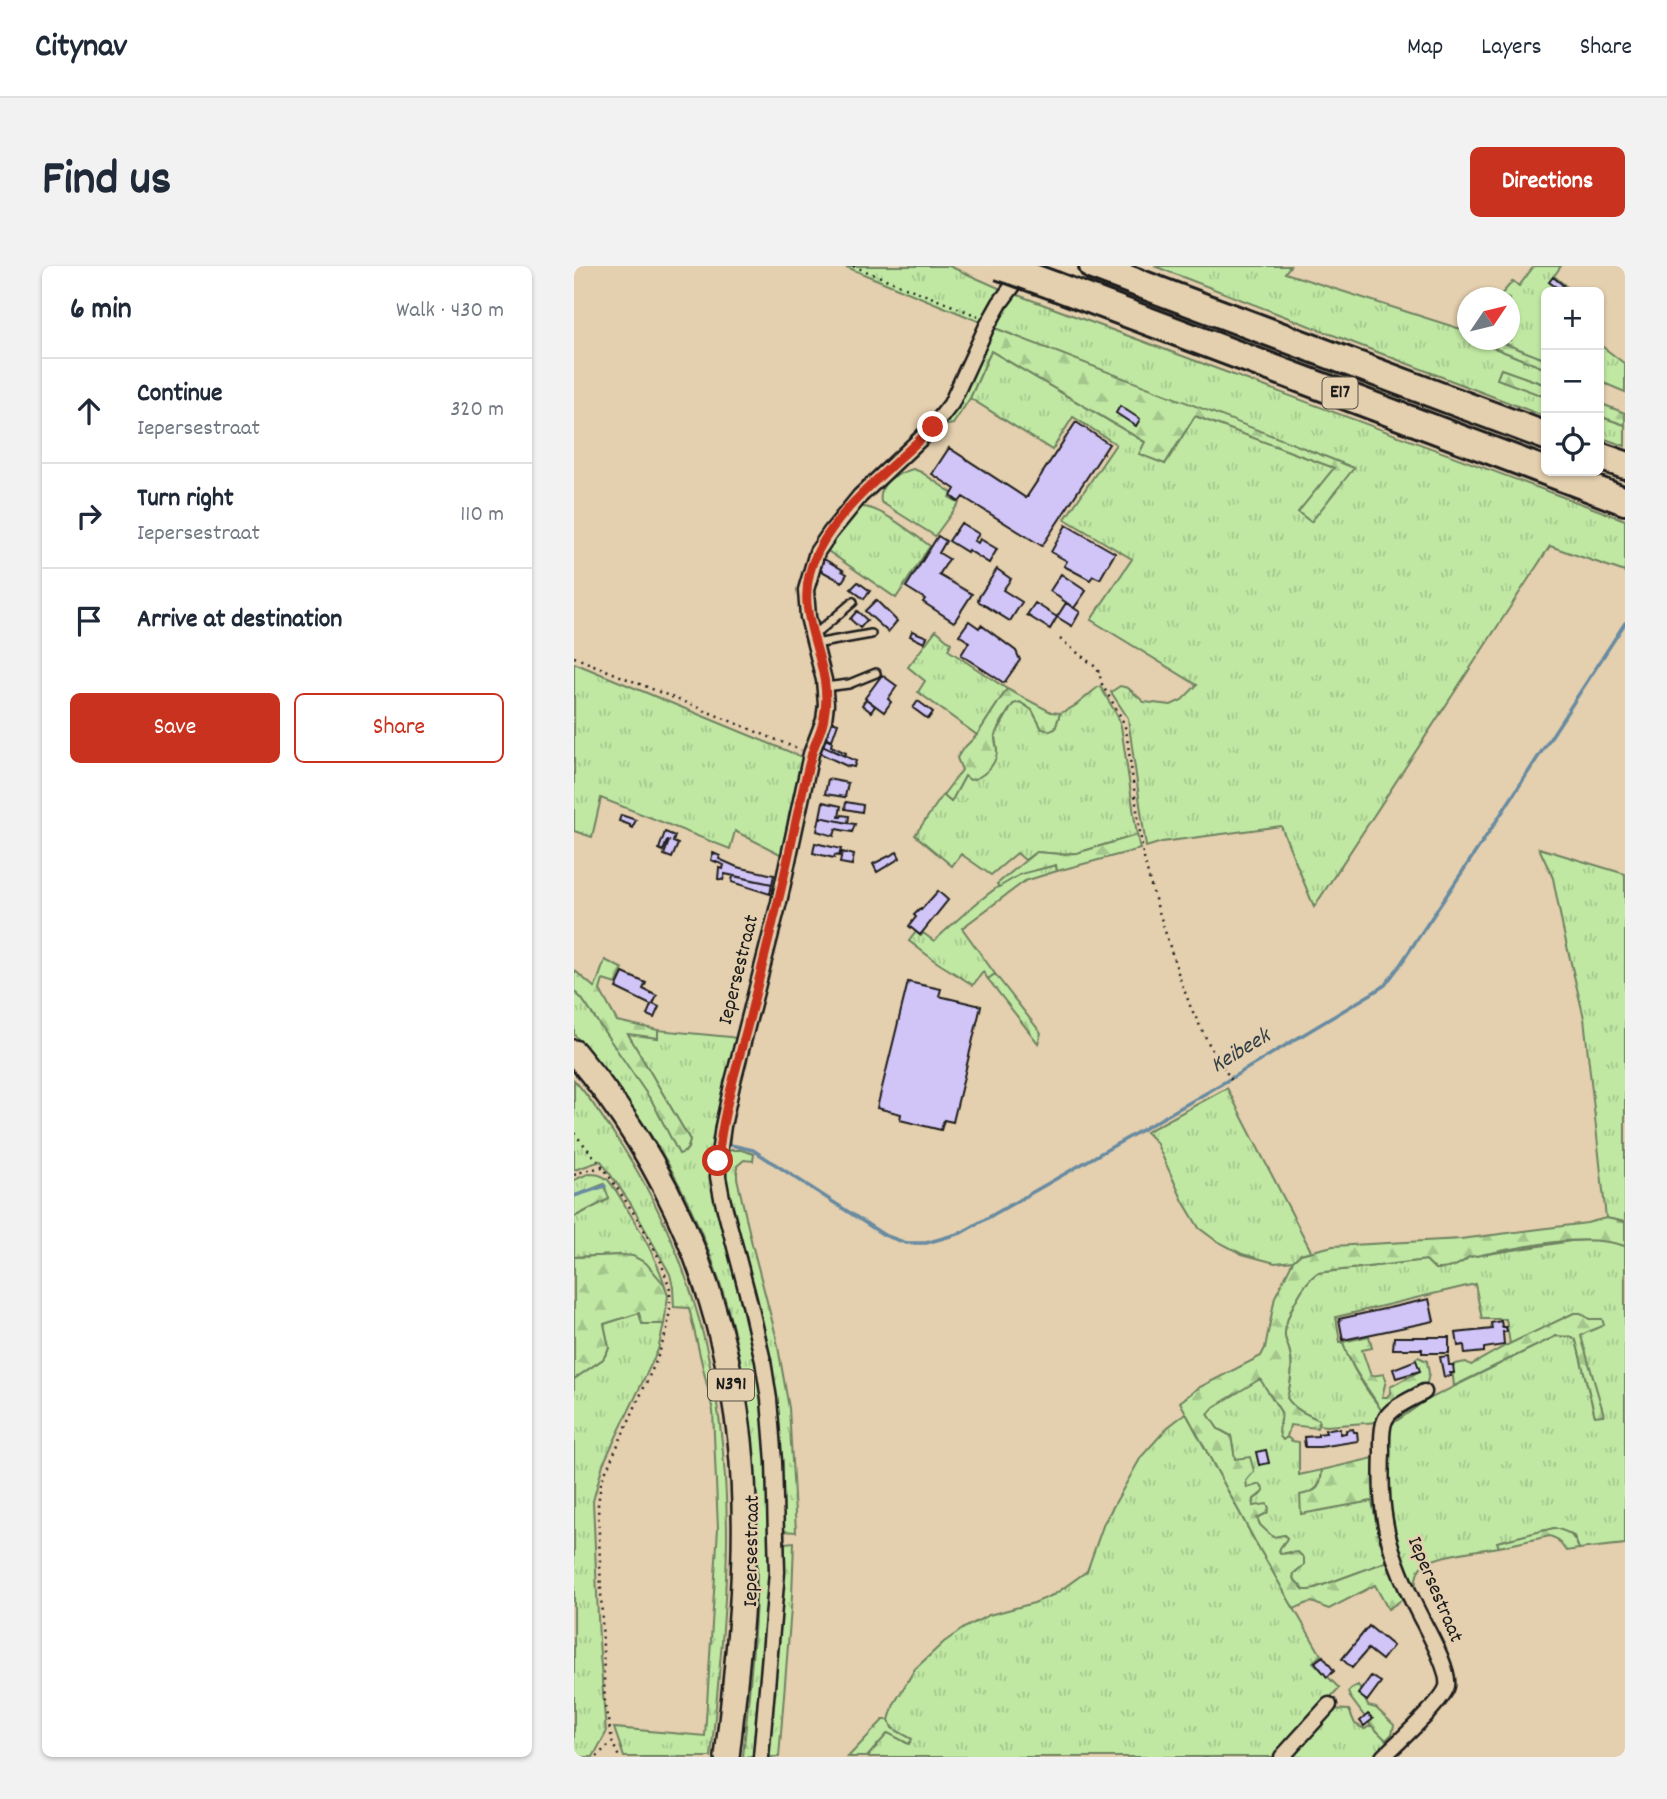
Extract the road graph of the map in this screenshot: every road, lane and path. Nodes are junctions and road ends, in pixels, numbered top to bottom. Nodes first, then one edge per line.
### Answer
1 (853, 266) edge
2 (1000, 266) edge
3 (1027, 266) edge
4 (1093, 266) edge
5 (986, 328) junction
6 (1541, 434) edge
7 (1604, 458) edge
8 (1625, 466) edge
9 (1625, 500) edge
10 (853, 602) dead end
11 (871, 634) dead end
12 (813, 638) junction
13 (1060, 639) dead end
14 (574, 657) edge
15 (876, 673) dead end
16 (825, 687) junction
17 (811, 754) junction
18 (574, 1052) edge
19 (1234, 1084) dead end
20 (574, 1133) edge
21 (603, 1167) junction
22 (574, 1175) edge
23 (1424, 1392) dead end
24 (1329, 1705) dead end
25 (613, 1744) junction
26 (597, 1757) edge
27 (619, 1757) edge
28 (727, 1757) edge
29 (761, 1757) edge
30 (1282, 1757) edge
31 (1383, 1757) edge

1 - 5 path
2 - 9 highway, E17, bridge
3 - 5 street, Iepersestraat
4 - 6 highway, E17
5 - 12 street, Iepersestraat
7 - 8 highway
10 - 12 lane
11 - 12 lane
12 - 16 street, Iepersestraat
13 - 19 path
14 - 17 path
15 - 16 lane
16 - 17 street, Iepersestraat
17 - 29 street, Iepersestraat
18 - 28 main road, N391
20 - 21 path
21 - 22 path
21 - 25 path
23 - 31 street, Iepersestraat
24 - 30 street
25 - 26 path
25 - 27 path

